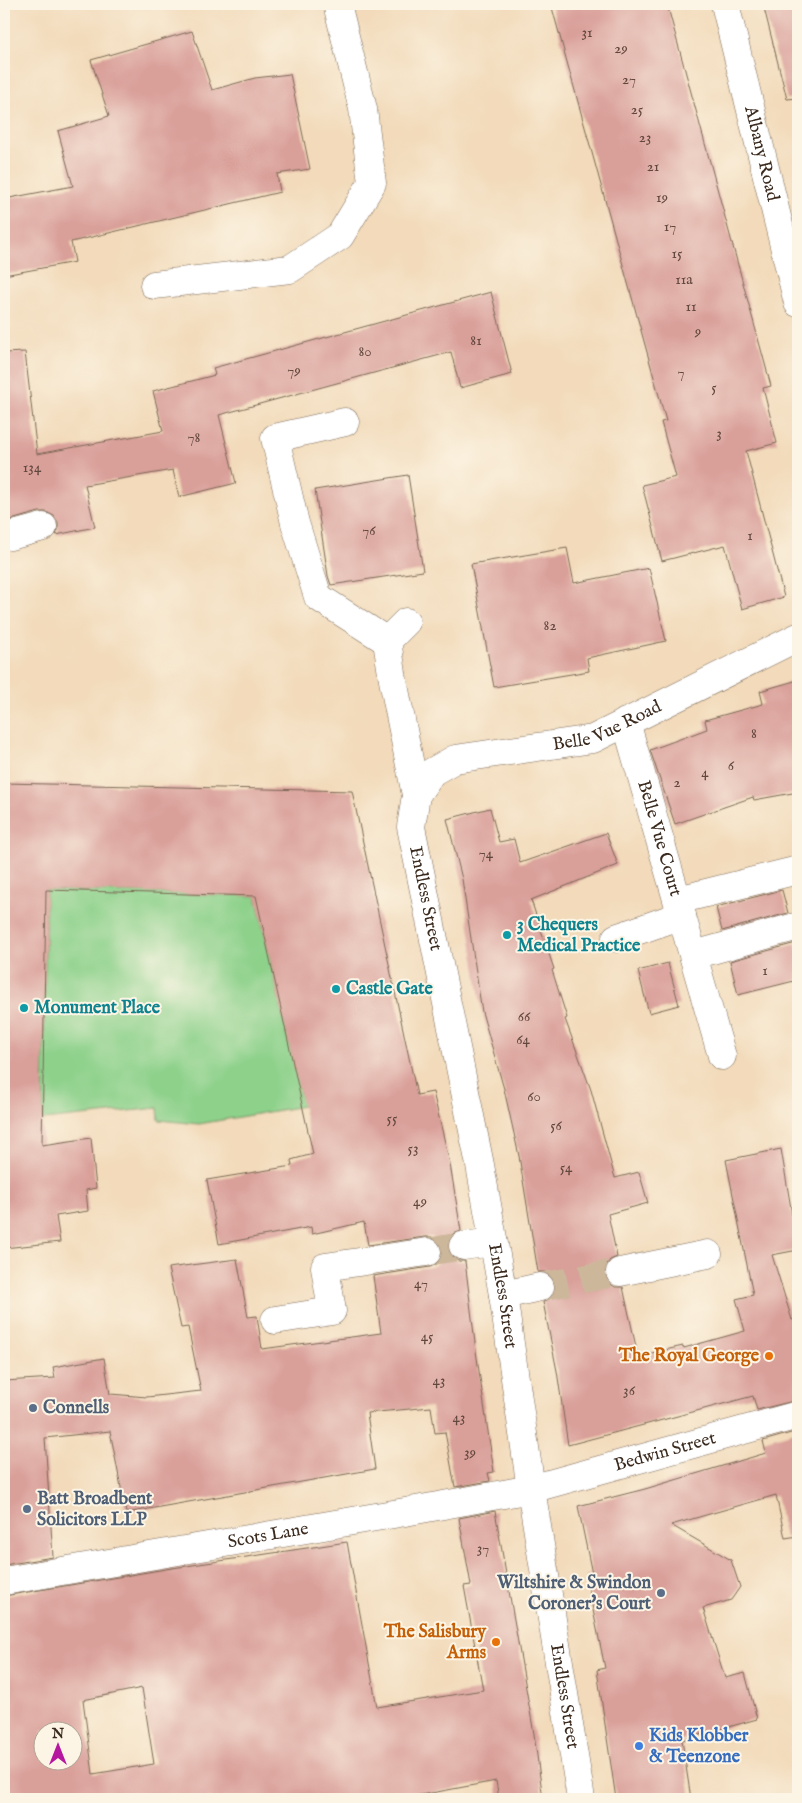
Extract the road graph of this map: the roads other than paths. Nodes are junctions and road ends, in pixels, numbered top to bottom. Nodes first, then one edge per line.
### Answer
1 (337, 4) edge
2 (725, 4) edge
3 (154, 285) dead end
4 (798, 303) edge
5 (345, 422) dead end
6 (43, 527) dead end
7 (10, 536) dead end
8 (406, 622) dead end
9 (798, 637) edge
10 (388, 642) junction
11 (626, 722) junction
12 (416, 795) junction
13 (798, 870) edge
14 (680, 907) junction
15 (795, 927) dead end
16 (616, 938) dead end
17 (694, 955) junction
18 (722, 1056) dead end
19 (493, 1242) junction
20 (463, 1246) tunnel mouth
21 (427, 1252) tunnel mouth
22 (708, 1254) dead end
23 (620, 1272) tunnel mouth
24 (540, 1287) tunnel mouth
25 (502, 1295) junction
26 (275, 1320) dead end
27 (798, 1415) edge
28 (531, 1489) junction
29 (4, 1581) edge
30 (581, 1799) edge

1 - 3 street
2 - 4 street, Albany Road
5 - 10 street
6 - 7 street
8 - 10 street
9 - 11 street, Belle Vue Road
10 - 12 street
11 - 12 street, Belle Vue Road
11 - 14 street, Belle Vue Court
12 - 19 street, Endless Street
13 - 14 street
14 - 16 street
14 - 17 street, Belle Vue Court
15 - 17 street
17 - 18 street, Belle Vue Court
19 - 20 street
19 - 25 street, Endless Street
21 - 26 street
22 - 23 street
24 - 25 street
25 - 28 street, Endless Street
27 - 28 street, Bedwin Street
28 - 29 street, Scots Lane
28 - 30 street, Endless Street

